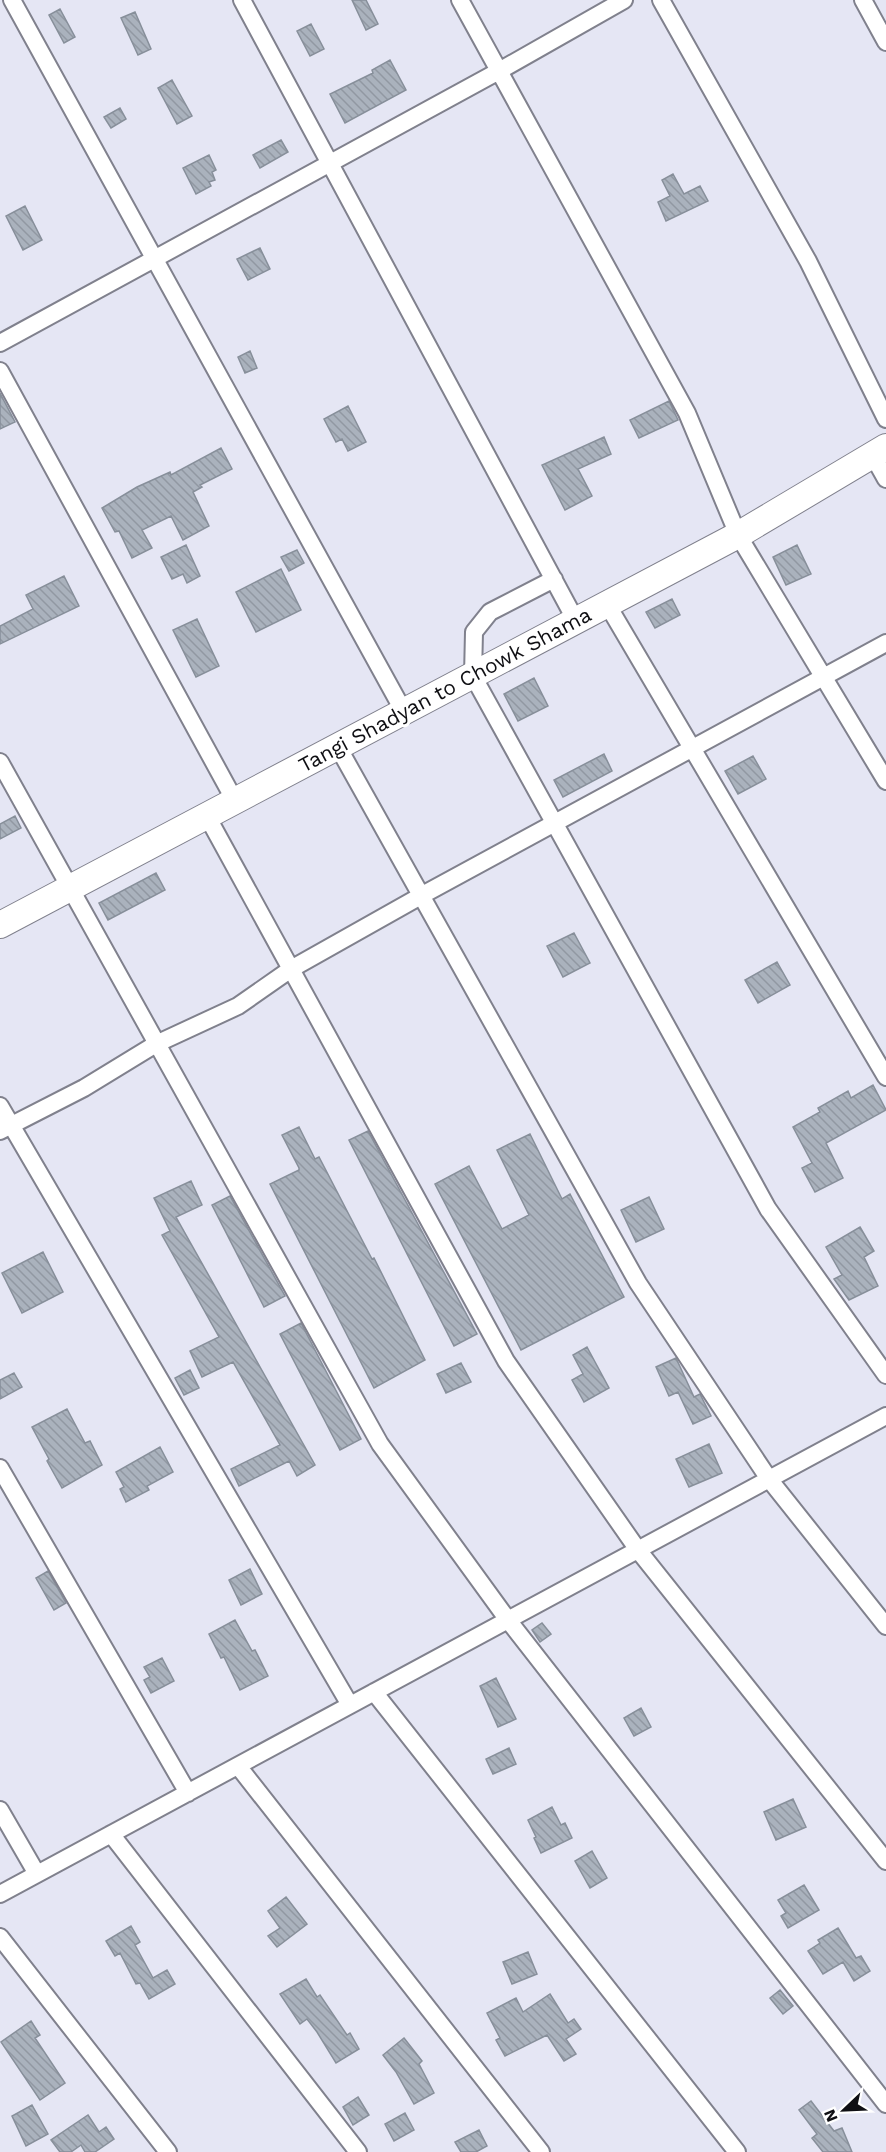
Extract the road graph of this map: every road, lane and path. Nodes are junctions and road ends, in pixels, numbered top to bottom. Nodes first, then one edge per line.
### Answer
1 (12, 0) edge
2 (242, 0) edge
3 (460, 0) edge
4 (624, 0) edge
5 (661, 0) edge
6 (863, 0) edge
7 (886, 42) edge
8 (499, 71) junction
9 (330, 163) junction
10 (154, 259) junction
11 (0, 343) edge
12 (0, 371) edge
13 (886, 419) edge
14 (879, 451) edge
15 (886, 479) edge
16 (738, 534) junction
17 (554, 579) junction
18 (607, 604) junction
19 (576, 621) junction
20 (886, 643) edge
21 (473, 676) junction
22 (824, 677) junction
23 (404, 712) junction
24 (338, 747) junction
25 (693, 749) junction
26 (0, 762) edge
27 (886, 781) edge
28 (235, 801) junction
29 (207, 816) junction
30 (555, 824) junction
31 (69, 889) junction
32 (421, 896) junction
33 (0, 925) edge
34 (291, 969) junction
35 (156, 1044) junction
36 (886, 1077) edge
37 (0, 1106) edge
38 (6, 1128) edge
39 (886, 1375) edge
40 (886, 1416) edge
41 (0, 1468) edge
42 (769, 1479) junction
43 (638, 1550) junction
44 (508, 1620) junction
45 (886, 1626) edge
46 (374, 1692) junction
47 (350, 1705) junction
48 (238, 1766) junction
49 (188, 1792) junction
50 (0, 1810) edge
51 (111, 1834) junction
52 (886, 1861) edge
53 (37, 1874) junction
54 (0, 1894) edge
55 (0, 1937) edge
56 (886, 2104) edge
57 (168, 2152) edge
58 (358, 2152) edge
59 (541, 2152) edge
60 (736, 2152) edge

1 - 10 street
2 - 9 street
3 - 8 street
4 - 8 street
5 - 13 street
6 - 7 street
8 - 9 street
8 - 16 street
9 - 10 street
9 - 17 street
10 - 11 street
10 - 23 street
12 - 28 street
14 - 15 street
14 - 16 main road, Tangi Shadyan to Chowk Shama
16 - 18 main road, Tangi Shadyan to Chowk Shama
16 - 22 street
17 - 19 street
17 - 21 street
18 - 19 main road, Tangi Shadyan to Chowk Shama
18 - 25 street
19 - 21 main road, Tangi Shadyan to Chowk Shama
20 - 22 street
21 - 23 main road, Tangi Shadyan to Chowk Shama
21 - 30 street
22 - 25 street
22 - 27 street
23 - 24 main road, Tangi Shadyan to Chowk Shama
24 - 28 main road, Tangi Shadyan to Chowk Shama
24 - 32 street
25 - 30 street
25 - 36 street
26 - 31 street
28 - 29 main road, Tangi Shadyan to Chowk Shama
29 - 31 main road, Tangi Shadyan to Chowk Shama
29 - 34 street
30 - 32 street
30 - 39 street
31 - 33 main road, Tangi Shadyan to Chowk Shama
31 - 35 street
32 - 34 street
32 - 42 street
34 - 35 street
34 - 43 street
35 - 38 street
35 - 44 street
37 - 38 street
38 - 47 street
40 - 42 street
41 - 49 street
42 - 43 street
42 - 45 street
43 - 44 street
43 - 52 street
44 - 46 street
44 - 56 street
46 - 47 street
46 - 60 street
47 - 48 street
48 - 49 street
48 - 59 street
49 - 51 street
50 - 53 street
51 - 53 street
51 - 58 street
53 - 54 street
55 - 57 street

